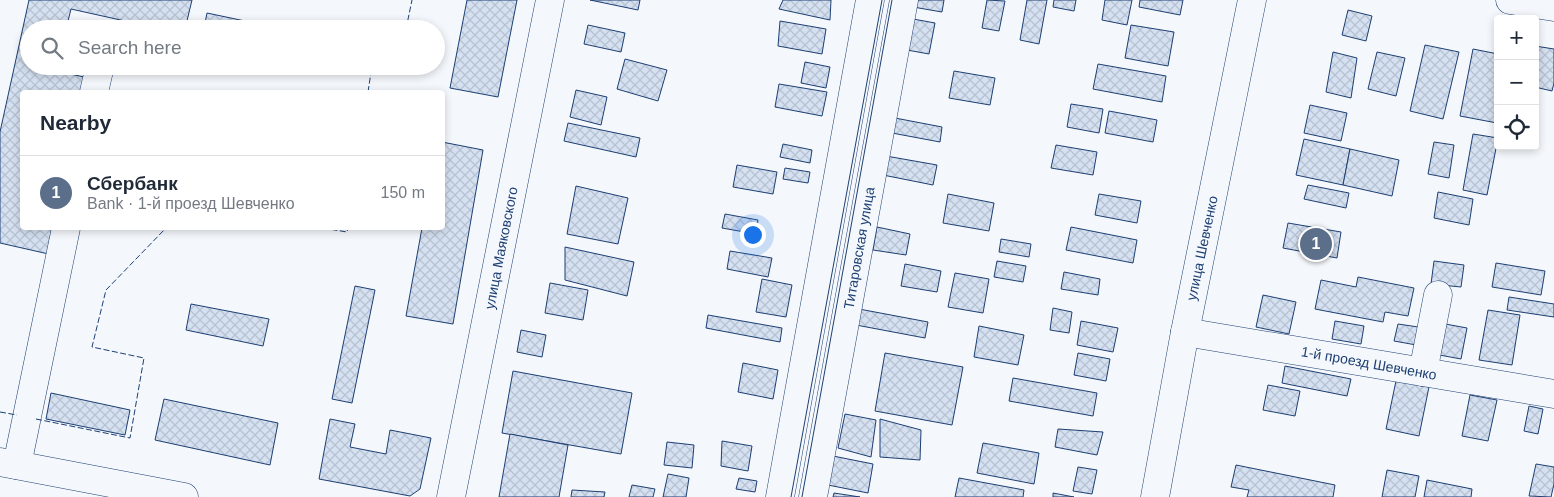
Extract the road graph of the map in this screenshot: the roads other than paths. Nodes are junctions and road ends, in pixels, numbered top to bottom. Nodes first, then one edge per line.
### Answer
1 (550, 0) edge
2 (870, 0) edge
3 (904, 0) edge
4 (1252, 0) edge
5 (1510, 0) edge
6 (1554, 7) edge
7 (98, 75) edge
8 (94, 90) edge
9 (66, 230) edge
10 (1438, 295) dead end
11 (1185, 332) junction
12 (1423, 372) junction
13 (1554, 394) edge
14 (8, 464) edge
15 (184, 497) edge
16 (451, 497) edge
17 (780, 497) edge
18 (813, 497) edge
19 (1154, 497) edge

1 - 16 street, улица Маяковского
2 - 17 street
3 - 18 street, Титаровская улица
4 - 11 street, улица Шевченко
5 - 6 street
7 - 8 street
9 - 14 street
10 - 12 street
11 - 12 street, 1-й проезд Шевченко
11 - 19 street, улица Шевченко
12 - 13 street, 1-й проезд Шевченко
14 - 15 street

